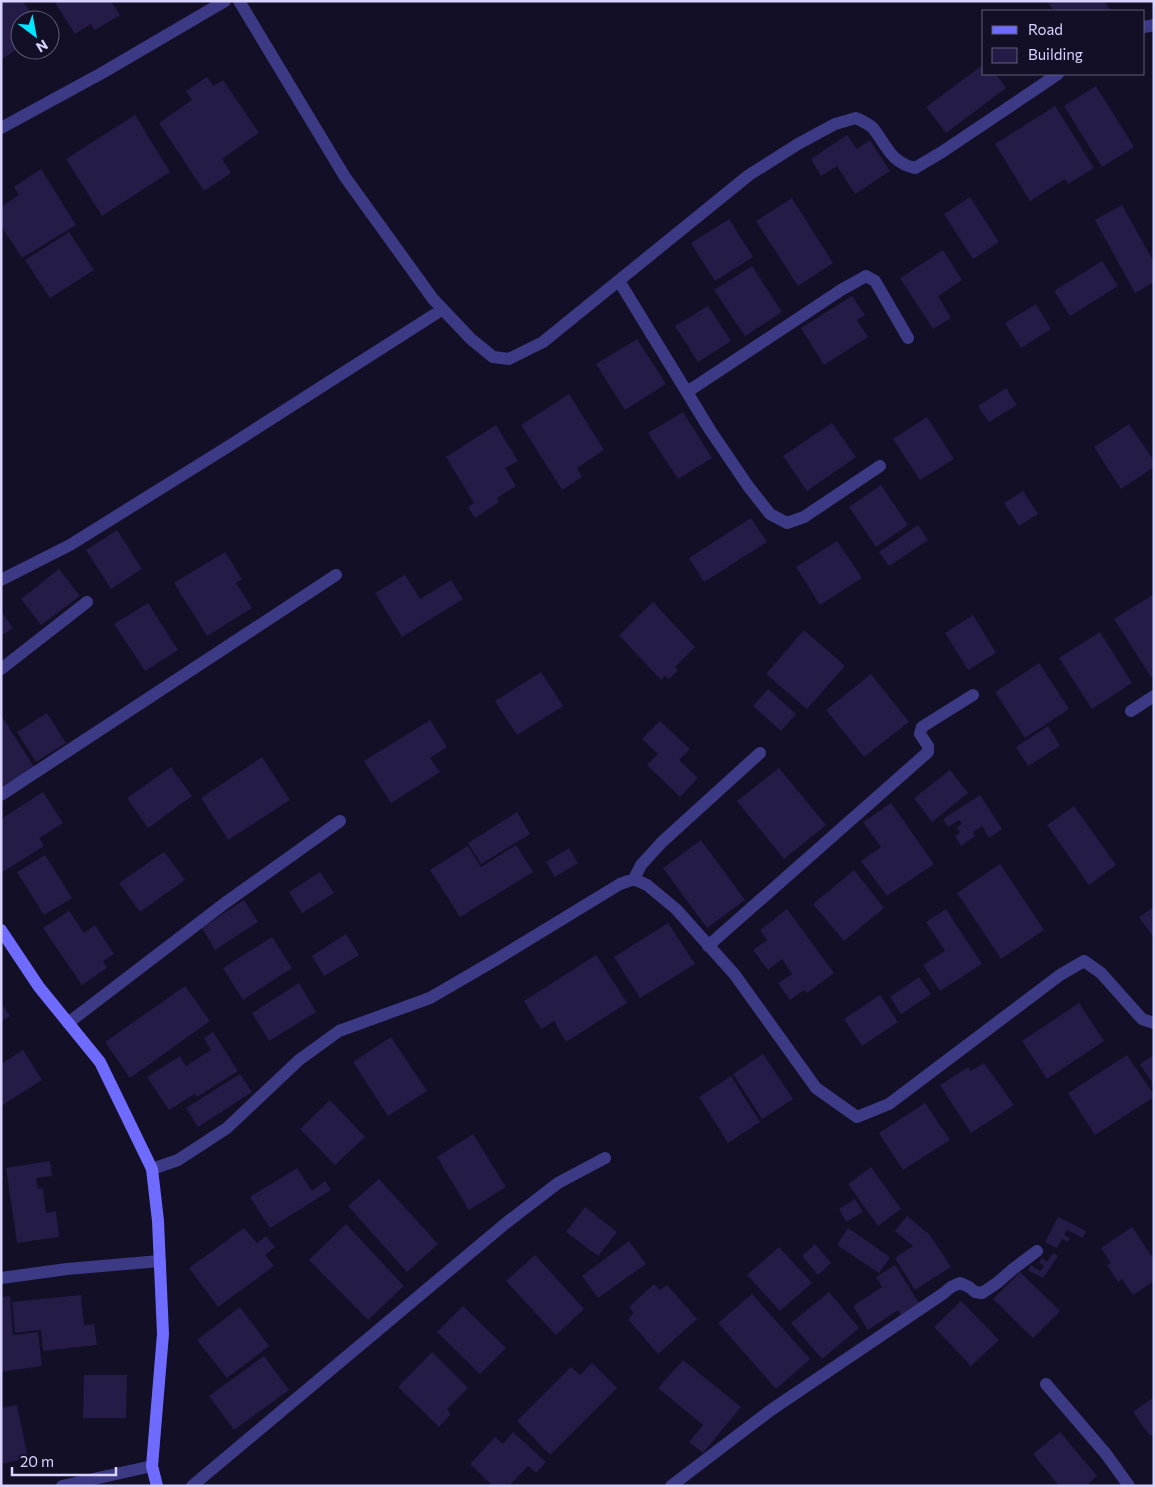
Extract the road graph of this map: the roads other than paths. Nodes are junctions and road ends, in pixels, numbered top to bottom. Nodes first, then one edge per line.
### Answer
1 (225, 1) edge
2 (239, 1) edge
3 (1057, 75) edge
4 (1, 128) edge
5 (619, 281) junction
6 (443, 310) junction
7 (908, 338) dead end
8 (687, 392) junction
9 (880, 466) dead end
10 (336, 575) dead end
11 (1, 580) edge
12 (87, 602) dead end
13 (1, 669) edge
14 (973, 695) dead end
15 (1154, 696) edge
16 (1131, 711) dead end
17 (760, 752) dead end
18 (1, 795) edge
19 (340, 821) dead end
20 (634, 879) junction
21 (3, 937) edge
22 (708, 946) junction
23 (68, 1023) junction
24 (1154, 1023) edge
25 (605, 1158) dead end
26 (152, 1169) junction
27 (1037, 1251) dead end
28 (160, 1261) junction
29 (1, 1278) edge
30 (1046, 1384) dead end
31 (152, 1466) junction
32 (62, 1486) edge
33 (157, 1486) edge
34 (192, 1486) edge
35 (670, 1486) edge
36 (1129, 1486) edge

1 - 4 street
2 - 6 street
3 - 5 street
5 - 6 street
5 - 8 street
6 - 11 street
7 - 8 street
8 - 9 street
10 - 18 street
12 - 13 street
14 - 22 street
15 - 16 street
17 - 20 street
19 - 23 street
20 - 22 street
20 - 26 street
21 - 23 street
22 - 24 street
23 - 26 street
25 - 34 street
26 - 28 street
27 - 35 street
28 - 29 street
28 - 31 street
30 - 36 street
31 - 32 street
31 - 33 street

